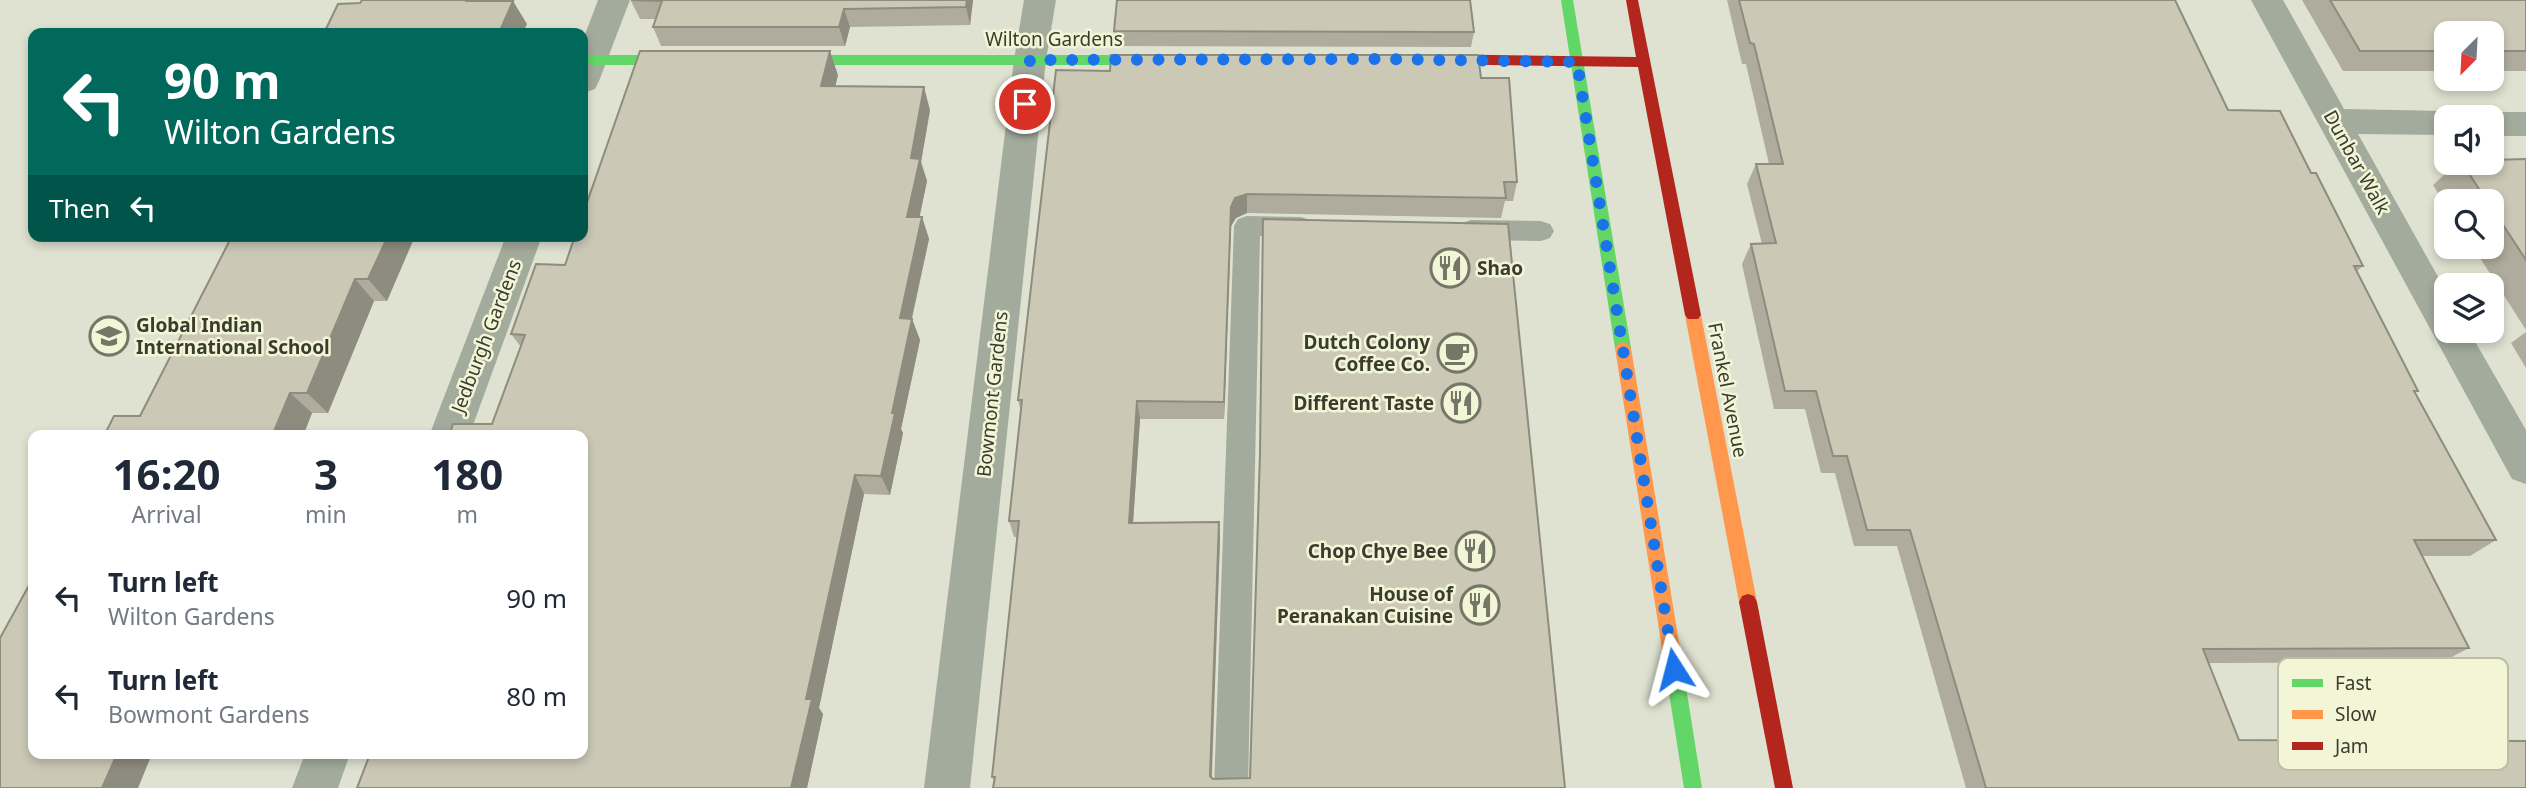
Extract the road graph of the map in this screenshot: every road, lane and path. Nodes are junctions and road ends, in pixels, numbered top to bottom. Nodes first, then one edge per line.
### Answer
1 (614, 0) edge
2 (1040, 0) edge
3 (1567, 0) edge
4 (1632, 0) edge
5 (2267, 0) edge
6 (1404, 59) edge
7 (701, 60) edge
8 (769, 60) edge
9 (1030, 60) junction
10 (1182, 60) edge
11 (1577, 62) junction
12 (1644, 62) junction
13 (588, 67) edge
14 (588, 70) edge
15 (2334, 121) junction
16 (2434, 123) edge
17 (2504, 124) edge
18 (2526, 124) edge
19 (1328, 227) edge
20 (1448, 230) edge
21 (1541, 231) dead end
22 (522, 242) edge
23 (2434, 302) edge
24 (2457, 343) edge
25 (451, 430) edge
26 (2526, 467) edge
27 (326, 759) edge
28 (315, 788) edge
29 (947, 788) edge
30 (1231, 788) edge
31 (1693, 788) edge
32 (1784, 788) edge

1 - 13 street
2 - 9 street, Bowmont Gardens
3 - 11 street
4 - 12 street, Frankel Avenue
5 - 15 street, Dunbar Walk
6 - 11 street
7 - 14 street
8 - 9 street, Wilton Gardens
9 - 10 street, Wilton Gardens
9 - 29 street, Bowmont Gardens
11 - 12 street
11 - 31 street
12 - 32 street, Frankel Avenue
15 - 16 street
15 - 23 street, Dunbar Walk
17 - 18 street
19 - 30 lane
20 - 21 lane
22 - 25 street, Jedburgh Gardens
24 - 26 street
27 - 28 street

